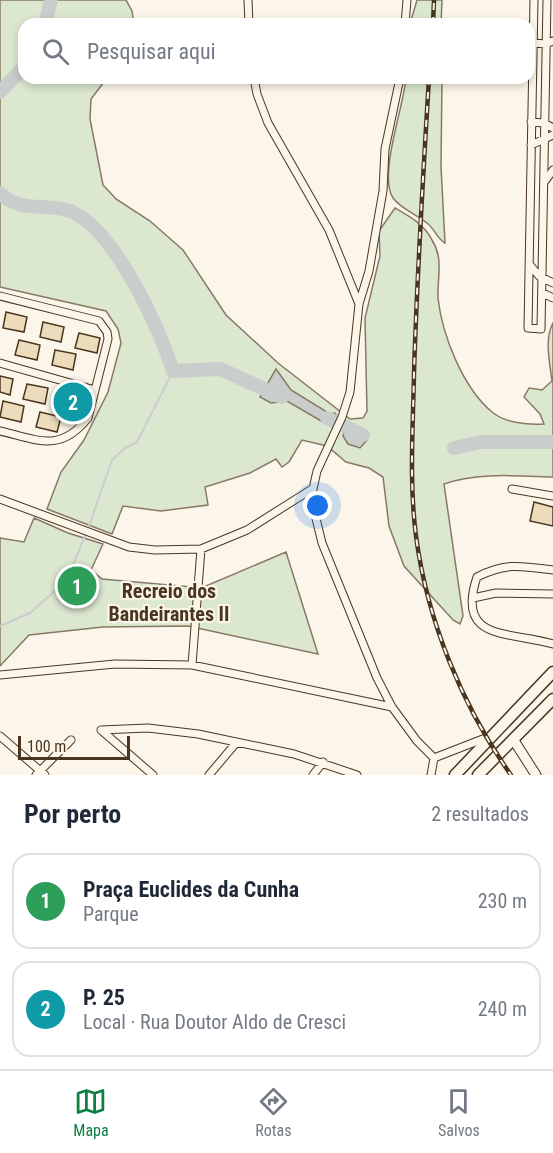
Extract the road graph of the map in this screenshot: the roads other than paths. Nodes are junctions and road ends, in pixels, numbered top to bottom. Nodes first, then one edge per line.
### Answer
1 (248, 0) edge
2 (407, 0) edge
3 (534, 0) edge
4 (547, 0) edge
5 (249, 18) edge
6 (406, 18) edge
7 (533, 18) edge
8 (548, 23) edge
9 (535, 31) edge
10 (549, 43) edge
11 (256, 84) edge
12 (399, 84) edge
13 (532, 84) edge
14 (531, 122) junction
15 (544, 123) junction
16 (553, 128) edge
17 (553, 135) edge
18 (544, 139) junction
19 (531, 145) junction
20 (544, 159) junction
21 (531, 160) junction
22 (553, 170) edge
23 (544, 183) junction
24 (530, 266) junction
25 (543, 279) junction
26 (553, 283) edge
27 (543, 293) junction
28 (0, 296) edge
29 (553, 298) edge
30 (359, 304) junction
31 (0, 363) edge
32 (95, 390) junction
33 (0, 431) edge
34 (312, 489) junction
35 (512, 489) dead end
36 (553, 496) edge
37 (0, 499) edge
38 (201, 549) junction
39 (553, 570) edge
40 (553, 594) edge
41 (473, 598) junction
42 (553, 644) edge
43 (192, 665) junction
44 (553, 672) edge
45 (0, 675) edge
46 (553, 699) edge
47 (392, 707) junction
48 (0, 736) edge
49 (492, 736) junction
50 (71, 740) dead end
51 (510, 742) junction
52 (236, 743) junction
53 (435, 758) junction
54 (323, 762) junction
55 (490, 762) junction
56 (40, 774) edge
57 (153, 775) edge
58 (209, 775) edge
59 (313, 775) edge
60 (357, 775) edge
61 (431, 775) edge
62 (455, 775) edge
63 (478, 775) edge
64 (483, 775) edge
65 (536, 775) edge

1 - 5 street
2 - 6 street
3 - 7 street
4 - 8 street
8 - 9 street
8 - 10 street
10 - 15 street
11 - 30 street
12 - 30 street
13 - 14 street
14 - 15 street
14 - 19 street
15 - 16 street
15 - 18 street
17 - 18 street
18 - 19 street
18 - 20 street
19 - 21 street
20 - 21 street
20 - 23 street
21 - 24 street
22 - 23 street
23 - 25 street
24 - 25 street
24 - 27 street
25 - 26 street
25 - 27 street
27 - 29 street
28 - 32 street
30 - 34 street
31 - 32 street
32 - 33 street
34 - 38 street
34 - 47 street
35 - 36 street
37 - 38 street
38 - 43 street
39 - 41 street
40 - 41 street
41 - 42 street
43 - 45 street
43 - 47 street
44 - 49 main road
46 - 51 main road
47 - 53 street
48 - 56 street
49 - 53 street
49 - 62 main road
50 - 56 street
51 - 55 main road
51 - 65 street
52 - 54 street
52 - 57 street
52 - 58 street
53 - 61 street
54 - 59 street
54 - 60 street
55 - 63 main road
55 - 64 street

